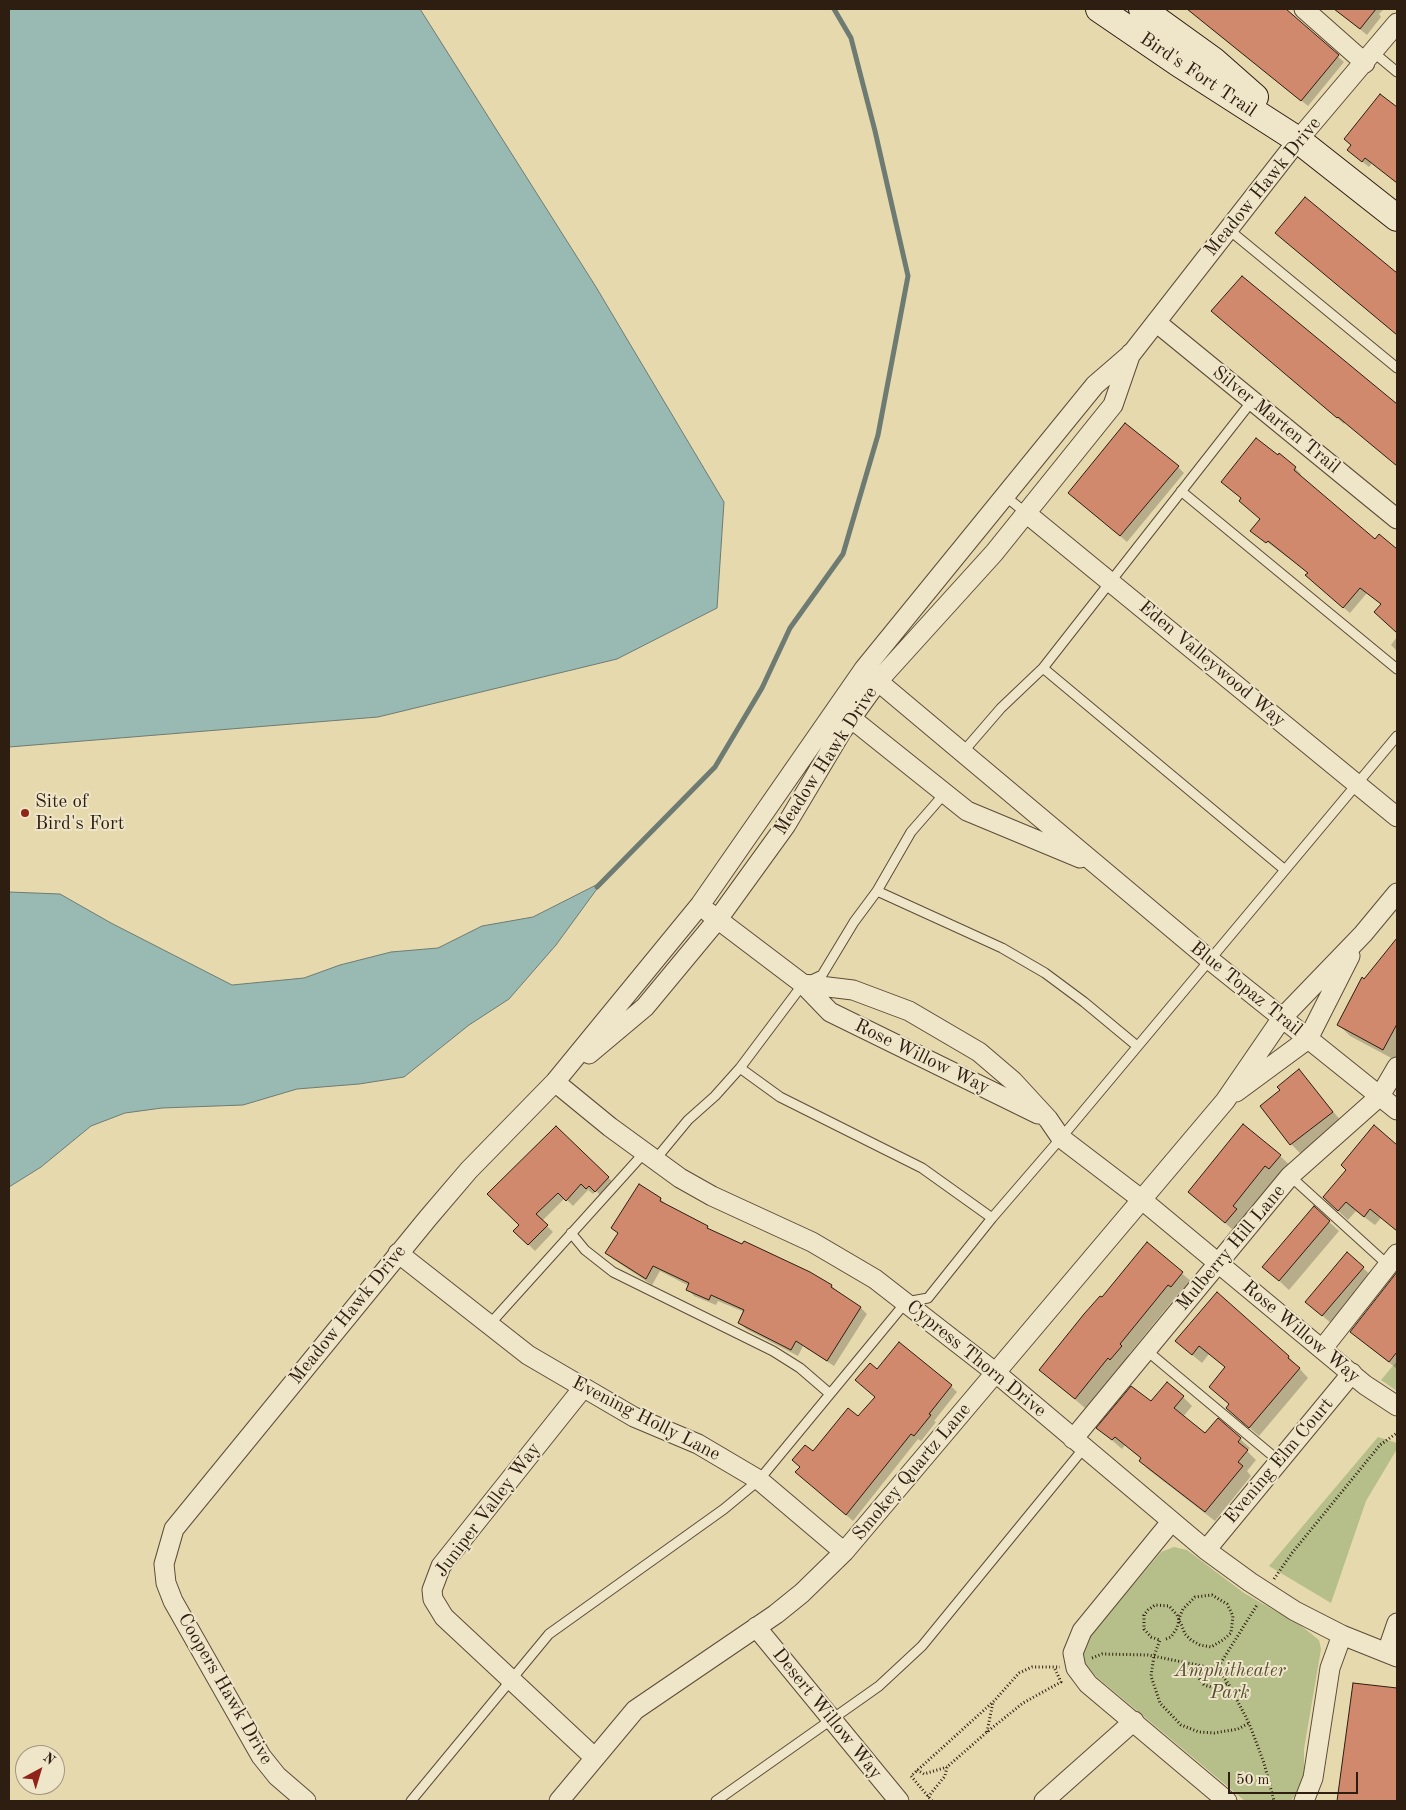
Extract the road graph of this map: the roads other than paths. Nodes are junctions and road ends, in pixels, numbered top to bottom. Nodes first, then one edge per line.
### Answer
1 (1142, 9) edge
2 (1304, 9) edge
3 (1105, 10) edge
4 (1397, 23) edge
5 (1369, 58) junction
6 (1397, 72) edge
7 (1298, 140) junction
8 (1397, 218) edge
9 (1228, 229) junction
10 (1156, 322) junction
11 (1132, 353) junction
12 (1397, 368) edge
13 (1252, 400) junction
14 (1181, 491) junction
15 (1005, 496) junction
16 (1026, 513) junction
17 (1397, 519) edge
18 (1111, 581) junction
19 (1043, 668) junction
20 (1397, 670) edge
21 (871, 675) junction
22 (844, 712) junction
23 (1397, 736) edge
24 (963, 752) junction
25 (1357, 784) junction
26 (945, 793) junction
27 (1397, 816) edge
28 (1097, 865) junction
29 (1285, 870) junction
30 (877, 891) junction
31 (1397, 893) edge
32 (700, 905) junction
33 (718, 919) junction
34 (1363, 934) junction
35 (1210, 960) junction
36 (803, 984) junction
37 (1282, 1018) junction
38 (1308, 1039) junction
39 (1137, 1046) junction
40 (1397, 1067) edge
41 (740, 1068) junction
42 (555, 1082) junction
43 (1380, 1096) junction
44 (1225, 1100) junction
45 (1397, 1110) edge
46 (1048, 1119) junction
47 (1061, 1138) junction
48 (650, 1156) junction
49 (1290, 1176) junction
50 (1141, 1199) junction
51 (992, 1218) junction
52 (571, 1233) junction
53 (398, 1253) junction
54 (1393, 1260) edge
55 (1219, 1264) junction
56 (906, 1302) junction
57 (489, 1325) junction
58 (1323, 1348) junction
59 (1146, 1350) junction
60 (1352, 1373) junction
61 (996, 1374) junction
62 (583, 1388) junction
63 (829, 1393) junction
64 (1397, 1406) edge
65 (1079, 1444) junction
66 (1279, 1461) junction
67 (758, 1480) junction
68 (1172, 1522) junction
69 (1206, 1550) junction
70 (844, 1552) junction
71 (164, 1564) joint
72 (1397, 1623) edge
73 (756, 1627) junction
74 (1342, 1635) junction
75 (1394, 1654) edge
76 (511, 1679) junction
77 (831, 1719) junction
78 (1134, 1721) junction
79 (595, 1758) junction
80 (1052, 1799) edge
81 (306, 1801) edge
82 (411, 1801) edge
83 (559, 1801) edge
84 (716, 1801) edge
85 (899, 1801) edge
86 (1227, 1801) edge
87 (1304, 1801) edge

1 - 7 street, Bird's Fort Trail
2 - 5 street
3 - 7 street, Bird's Fort Trail
4 - 5 street, Meadow Hawk Drive
5 - 6 lane
5 - 7 street, Meadow Hawk Drive
7 - 8 street, Bird's Fort Trail
7 - 9 street, Meadow Hawk Drive
9 - 10 street, Meadow Hawk Drive
9 - 12 lane
10 - 11 street, Meadow Hawk Drive
10 - 13 street, Silver Marten Trail
11 - 15 street, Meadow Hawk Drive
11 - 16 street, Meadow Hawk Drive
13 - 14 lane
13 - 17 street, Silver Marten Trail
14 - 18 lane
14 - 20 lane
15 - 16 lane
15 - 21 street, Meadow Hawk Drive
16 - 18 street, Eden Valleywood Way
16 - 21 street, Meadow Hawk Drive
18 - 19 lane
18 - 25 street, Eden Valleywood Way
19 - 24 lane
19 - 29 lane
21 - 22 street, Meadow Hawk Drive
21 - 24 street, Blue Topaz Trail
22 - 26 street, Blue Topaz Trail
22 - 32 street, Meadow Hawk Drive
22 - 33 street, Meadow Hawk Drive
23 - 25 lane
24 - 28 street, Blue Topaz Trail
25 - 27 street, Eden Valleywood Way
25 - 29 lane
26 - 28 street, Blue Topaz Trail
26 - 30 lane
28 - 35 street, Blue Topaz Trail
29 - 35 lane
30 - 36 lane
30 - 39 lane
31 - 34 street, Smokey Quartz Lane
32 - 33 street, Rose Willow Way
32 - 42 street, Meadow Hawk Drive
33 - 36 street, Rose Willow Way
33 - 42 street, Meadow Hawk Drive
34 - 37 street, Smokey Quartz Lane
34 - 38 street, Smokey Quartz Lane
35 - 37 street, Blue Topaz Trail
35 - 39 lane
36 - 41 lane
36 - 46 street, Rose Willow Way
36 - 46 street, Rose Willow Way
37 - 38 street, Blue Topaz Trail
37 - 44 street, Smokey Quartz Lane
38 - 43 street, Blue Topaz Trail
38 - 44 street, Smokey Quartz Lane
39 - 47 lane
40 - 43 street, Mulberry Hill Lane
41 - 48 lane
41 - 51 lane
42 - 48 street, Cypress Thorn Drive
42 - 53 street, Meadow Hawk Drive
43 - 45 street, Blue Topaz Trail
43 - 49 street, Mulberry Hill Lane
44 - 50 street, Smokey Quartz Lane
46 - 47 street, Rose Willow Way
47 - 50 street, Rose Willow Way
47 - 51 lane
48 - 52 lane
48 - 56 street, Cypress Thorn Drive
49 - 54 lane
49 - 55 street, Mulberry Hill Lane
50 - 55 street, Rose Willow Way
50 - 61 street, Smokey Quartz Lane
51 - 56 lane
52 - 57 lane
52 - 63 lane
53 - 57 street, Evening Holly Lane
53 - 71 street, Meadow Hawk Drive
54 - 58 street
55 - 58 street, Rose Willow Way
55 - 59 street, Mulberry Hill Lane
56 - 61 street, Cypress Thorn Drive
56 - 63 lane
57 - 62 street, Evening Holly Lane
58 - 60 street, Rose Willow Way
59 - 65 street, Mulberry Hill Lane
59 - 66 lane
60 - 64 street, Rose Willow Way
60 - 66 street, Evening Elm Court
61 - 65 street, Cypress Thorn Drive
61 - 70 street, Smokey Quartz Lane
62 - 67 street, Evening Holly Lane
62 - 76 street, Juniper Valley Way
63 - 67 lane
65 - 68 street, Cypress Thorn Drive
65 - 77 lane
66 - 69 street, Evening Elm Court
67 - 70 street, Evening Holly Lane
67 - 76 lane
68 - 69 street, Cypress Thorn Drive
68 - 78 street
69 - 74 street, Cypress Thorn Drive
70 - 73 street, Smokey Quartz Lane
71 - 81 street, Coopers Hawk Drive
72 - 75 street
73 - 77 street, Desert Willow Way
73 - 79 street, Smokey Quartz Lane
74 - 75 street, Cypress Thorn Drive
74 - 87 street
76 - 79 street, Juniper Valley Way
76 - 82 lane
77 - 84 lane
77 - 85 street, Desert Willow Way
78 - 80 street
78 - 86 street
79 - 83 street, Smokey Quartz Lane

